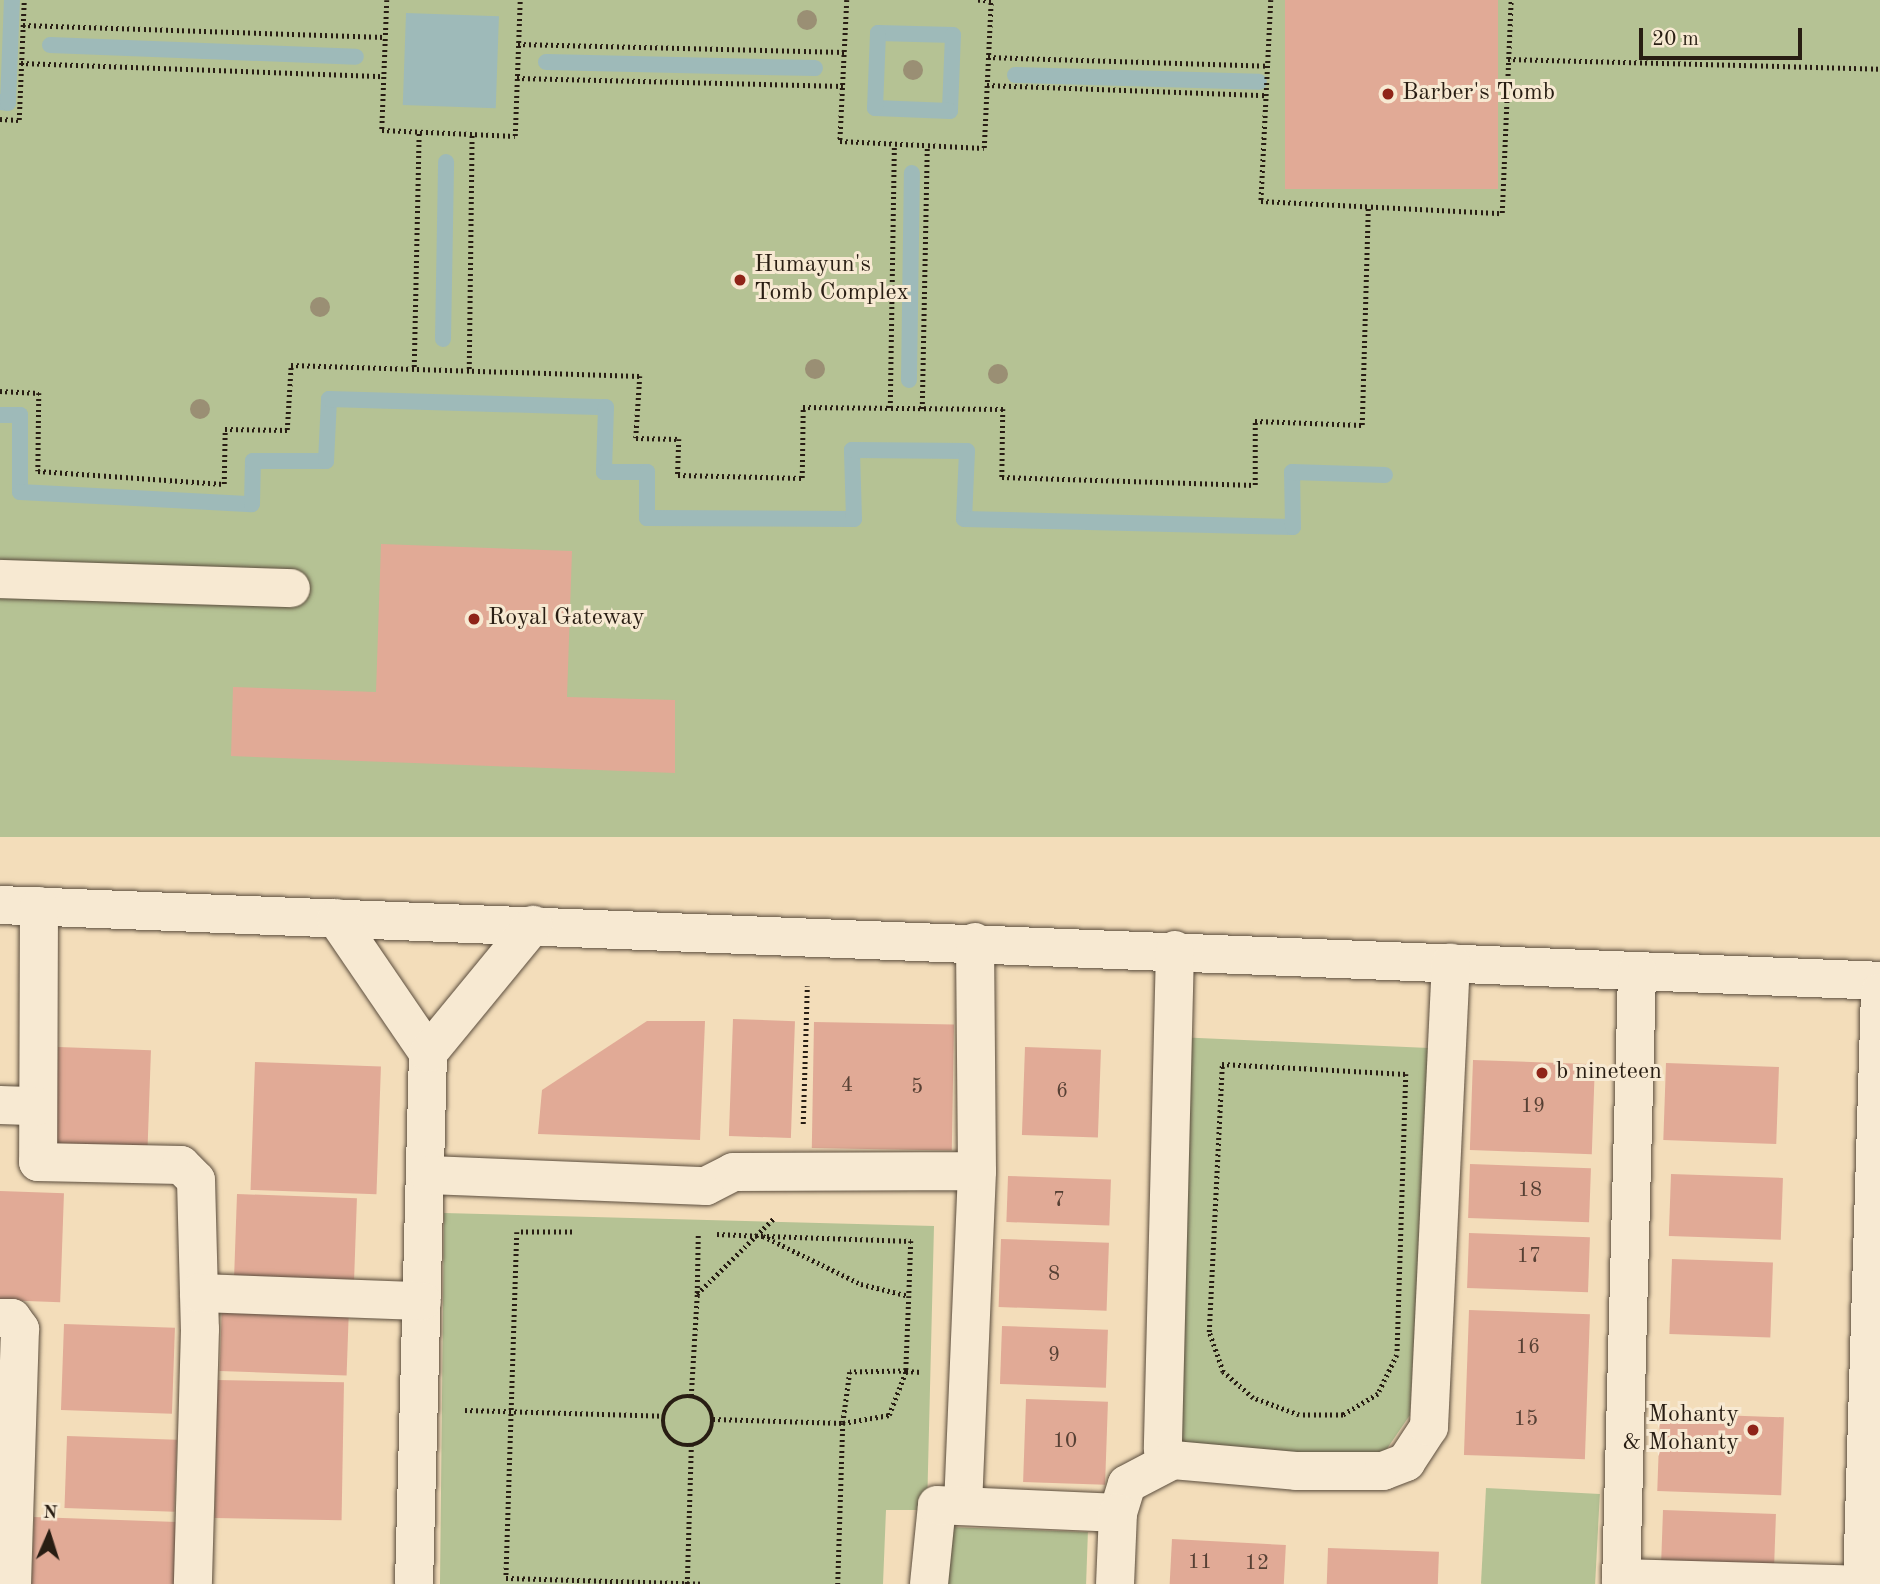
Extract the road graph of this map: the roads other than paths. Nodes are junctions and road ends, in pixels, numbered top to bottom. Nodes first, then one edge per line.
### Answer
1 (0, 579) edge
2 (291, 588) dead end
3 (0, 905) edge
4 (39, 906) junction
5 (336, 918) junction
6 (533, 925) junction
7 (975, 942) junction
8 (1175, 950) junction
9 (1451, 963) junction
10 (1637, 971) junction
11 (1880, 981) edge
12 (1880, 992) edge
13 (428, 1053) junction
14 (18, 1105) edge
15 (977, 1171) junction
16 (429, 1175) junction
17 (199, 1293) junction
18 (422, 1301) junction
19 (0, 1318) edge
20 (1173, 1460) junction
21 (963, 1506) junction
22 (1118, 1513) junction
23 (1621, 1581) edge
24 (12, 1584) edge
25 (192, 1584) edge
26 (414, 1584) edge
27 (929, 1584) edge
28 (1115, 1584) edge
29 (1841, 1584) edge
30 (1861, 1584) edge

1 - 2 street
3 - 4 street
4 - 5 street
4 - 14 street
5 - 6 street
5 - 13 street
6 - 7 street
6 - 13 street
7 - 8 street
7 - 15 street
8 - 9 street
8 - 20 street
9 - 10 street
9 - 20 street
10 - 11 street
10 - 23 street
12 - 30 street
13 - 16 street
14 - 17 street
15 - 16 street
15 - 21 street
16 - 18 street
17 - 18 street
17 - 25 street
18 - 26 street
19 - 24 street
20 - 22 street
21 - 22 street
21 - 27 street
22 - 28 street
23 - 29 street

